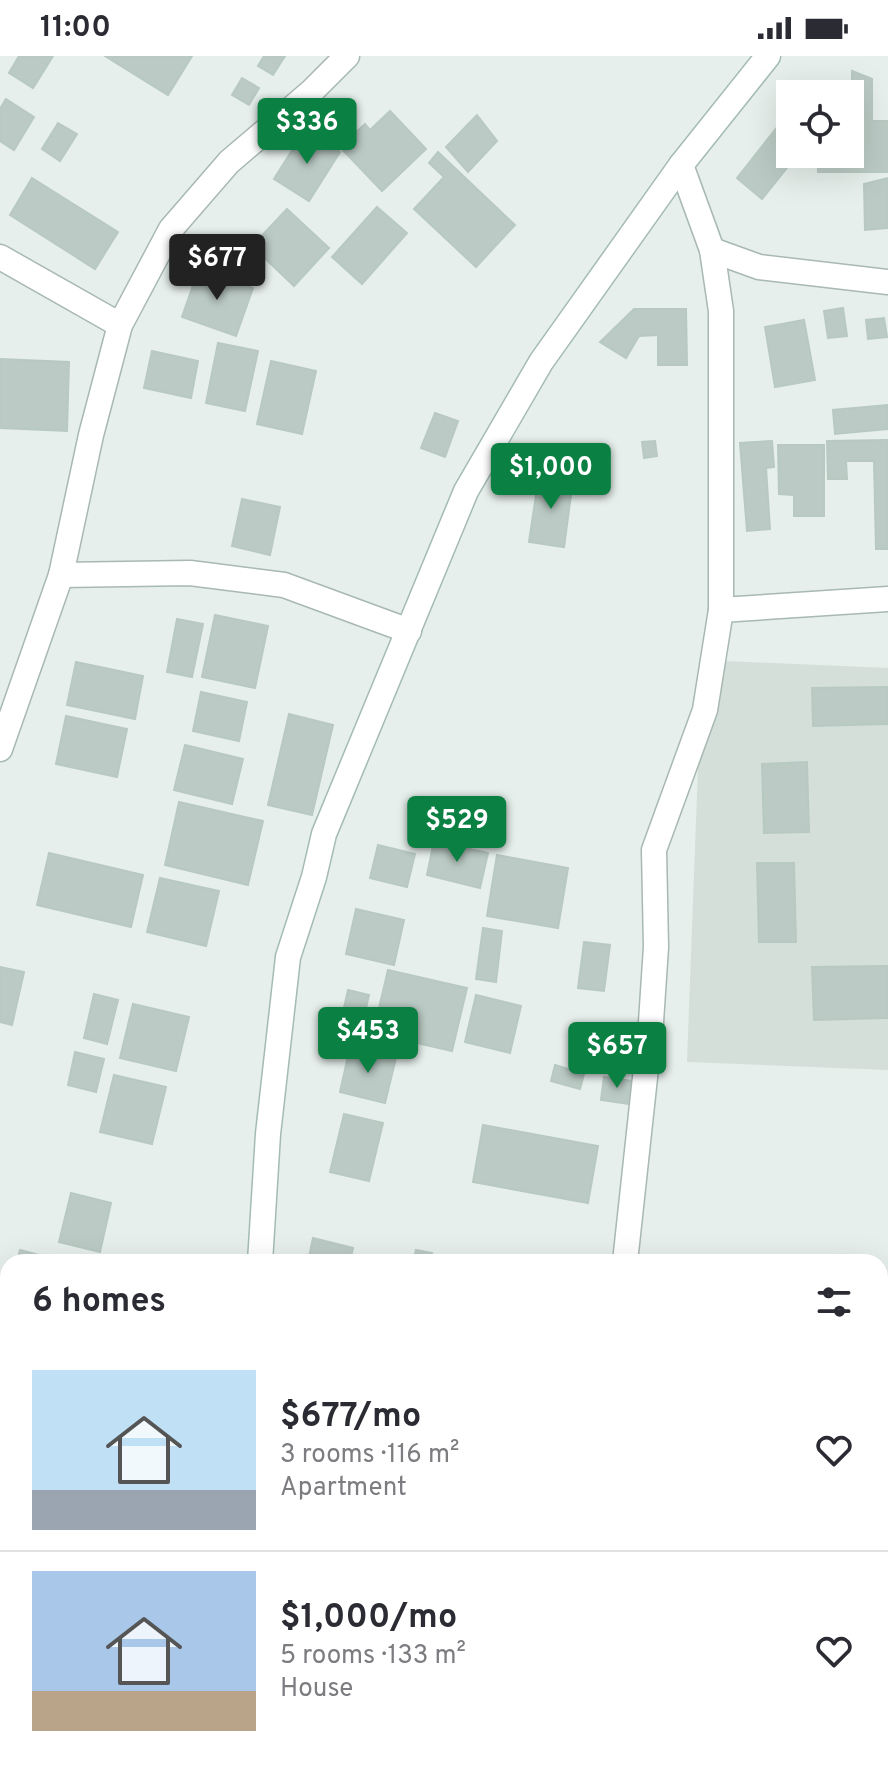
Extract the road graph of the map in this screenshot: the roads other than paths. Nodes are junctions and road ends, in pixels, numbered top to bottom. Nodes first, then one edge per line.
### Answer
1 (347, 56) edge
2 (768, 56) edge
3 (681, 165) junction
4 (712, 250) junction
5 (0, 257) edge
6 (888, 282) edge
7 (120, 325) junction
8 (61, 575) junction
9 (888, 599) edge
10 (721, 610) junction
11 (409, 631) junction
12 (0, 749) edge
13 (260, 1254) edge
14 (626, 1254) edge

1 - 7 street
2 - 3 street
3 - 4 street
3 - 11 street
4 - 6 street
4 - 10 street
5 - 7 street
7 - 8 street
8 - 11 street
8 - 12 street
9 - 10 street
10 - 14 street
11 - 13 street

